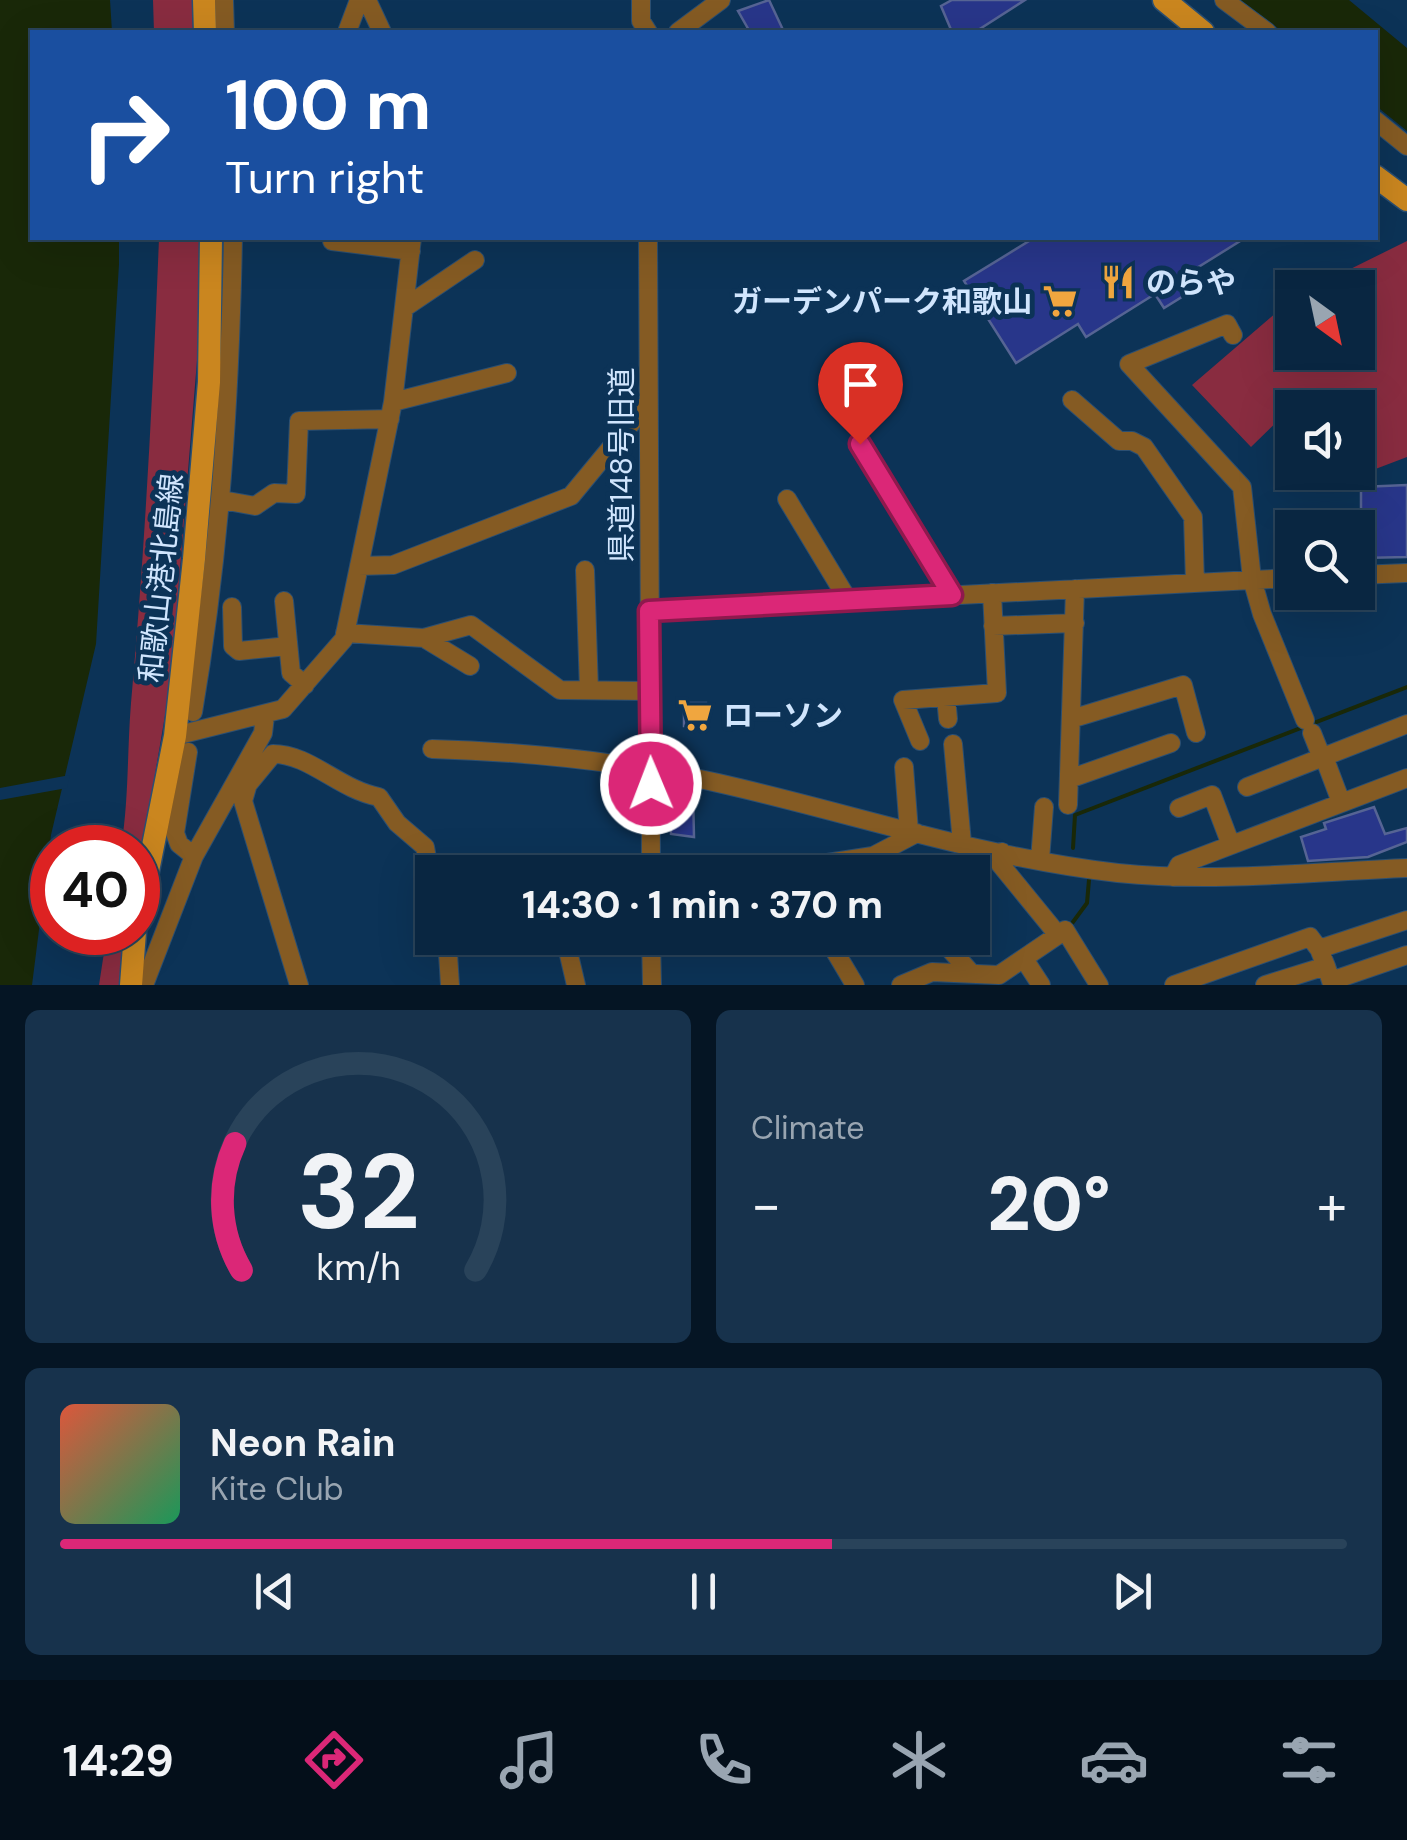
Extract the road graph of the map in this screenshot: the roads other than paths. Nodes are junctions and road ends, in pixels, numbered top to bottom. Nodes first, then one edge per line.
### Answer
1 (204, 0) edge
2 (224, 0) edge
3 (359, 0) edge
4 (368, 0) edge
5 (641, 0) edge
6 (721, 0) edge
7 (1164, 0) edge
8 (1224, 0) edge
9 (205, 30) edge
10 (225, 30) edge
11 (348, 30) edge
12 (381, 30) edge
13 (647, 30) edge
14 (681, 30) edge
15 (1201, 30) edge
16 (1263, 30) edge
17 (1378, 122) edge
18 (1407, 146) edge
19 (1391, 189) edge
20 (1407, 214) edge
21 (211, 240) edge
22 (222, 240) edge
23 (232, 240) edge
24 (648, 240) edge
25 (332, 241) dead end
26 (411, 244) edge
27 (476, 260) dead end
28 (212, 271) junction
29 (404, 308) junction
30 (1233, 334) dead end
31 (507, 372) dead end
32 (1072, 400) dead end
33 (648, 403) junction
34 (392, 410) junction
35 (860, 444) dead end
36 (787, 499) dead end
37 (222, 500) junction
38 (359, 566) junction
39 (584, 570) dead end
40 (1407, 573) edge
41 (1375, 574) edge
42 (1275, 579) edge
43 (1252, 580) junction
44 (1196, 583) junction
45 (1076, 588) junction
46 (992, 592) junction
47 (952, 595) junction
48 (848, 600) junction
49 (284, 601) dead end
50 (232, 607) dead end
51 (649, 611) junction
52 (1075, 623) junction
53 (993, 626) junction
54 (346, 633) junction
55 (424, 638) junction
56 (288, 646) junction
57 (470, 666) dead end
58 (305, 685) junction
59 (589, 690) junction
60 (650, 691) junction
61 (946, 697) junction
62 (193, 712) dead end
63 (265, 716) junction
64 (948, 719) dead end
65 (1071, 719) junction
66 (1407, 724) edge
67 (1196, 733) dead end
68 (920, 741) dead end
69 (1171, 743) dead end
70 (181, 744) junction
71 (953, 744) dead end
72 (432, 749) dead end
73 (253, 752) junction
74 (1323, 757) junction
75 (904, 767) dead end
76 (651, 769) junction
77 (1407, 778) edge
78 (1070, 779) junction
79 (1248, 787) dead end
80 (245, 788) junction
81 (1341, 802) junction
82 (1068, 805) dead end
83 (1044, 807) dead end
84 (1179, 808) dead end
85 (160, 828) edge
86 (913, 832) junction
87 (962, 843) junction
88 (1231, 845) junction
89 (1002, 852) junction
90 (426, 855) edge
91 (651, 855) edge
92 (875, 855) edge
93 (194, 856) junction
94 (1040, 860) junction
95 (1407, 868) edge
96 (1173, 877) junction
97 (1407, 920) edge
98 (1058, 935) junction
99 (134, 955) edge
100 (150, 955) edge
101 (448, 955) edge
102 (569, 955) edge
103 (652, 955) edge
104 (837, 955) edge
105 (955, 955) edge
106 (1407, 955) edge
107 (1024, 958) junction
108 (150, 962) junction
109 (1327, 970) edge
110 (972, 974) junction
111 (946, 979) edge
112 (131, 985) edge
113 (144, 985) edge
114 (299, 985) edge
115 (450, 985) edge
116 (576, 985) edge
117 (652, 985) edge
118 (854, 985) edge
119 (900, 985) edge
120 (1041, 985) edge
121 (1099, 985) edge
122 (1174, 985) edge
123 (1265, 985) edge

1 - 9 main road
2 - 10 street
3 - 11 street
4 - 12 street
5 - 13 street
6 - 14 street
7 - 15 main road
8 - 16 street
17 - 18 street
19 - 20 main road
21 - 28 main road, 和歌山港北島線
22 - 28 street
23 - 37 street
24 - 33 street, 県道148号旧道
25 - 26 street
26 - 29 street
27 - 29 street
28 - 70 main road, 和歌山港北島線
29 - 34 street
30 - 43 street
31 - 34 street
32 - 44 street
33 - 38 street
33 - 51 street, 県道148号旧道
34 - 37 street
34 - 38 street
35 - 47 street
36 - 48 street
37 - 62 street
38 - 54 street
39 - 59 street
40 - 41 street
42 - 43 street
43 - 44 street
43 - 74 street
44 - 45 street
45 - 46 street
45 - 52 street
46 - 47 street
46 - 53 street
47 - 48 street
48 - 51 street
49 - 56 street
50 - 56 street
51 - 60 street, 県道148号旧道
52 - 53 street
52 - 65 street
53 - 61 street
54 - 55 street
54 - 58 street
55 - 57 street
55 - 59 street
56 - 58 street
58 - 63 street
59 - 60 street
60 - 76 street, 県道148号旧道
61 - 64 street
61 - 68 street
63 - 70 street
63 - 73 street
65 - 67 street
65 - 78 street
66 - 74 street
69 - 78 street
70 - 85 main road, 和歌山港北島線
70 - 93 street
71 - 87 street
72 - 76 street
73 - 80 street
73 - 93 street
74 - 79 street
74 - 81 street
75 - 86 street
76 - 86 street
76 - 91 street, 県道148号旧道
77 - 81 street
78 - 82 street
80 - 90 street
80 - 114 street
81 - 88 street
83 - 94 street
84 - 88 street
86 - 87 street
86 - 92 street
87 - 89 street
88 - 96 street
89 - 94 street
89 - 98 street
93 - 108 street
94 - 96 street
95 - 96 street
97 - 109 street
98 - 107 street
98 - 121 street
99 - 112 main road
100 - 108 street
101 - 115 street
102 - 116 street
103 - 117 street
104 - 118 street
105 - 110 street
106 - 109 street
107 - 110 street
107 - 120 street
108 - 113 street
109 - 122 street
109 - 123 street
110 - 111 street
111 - 119 street

